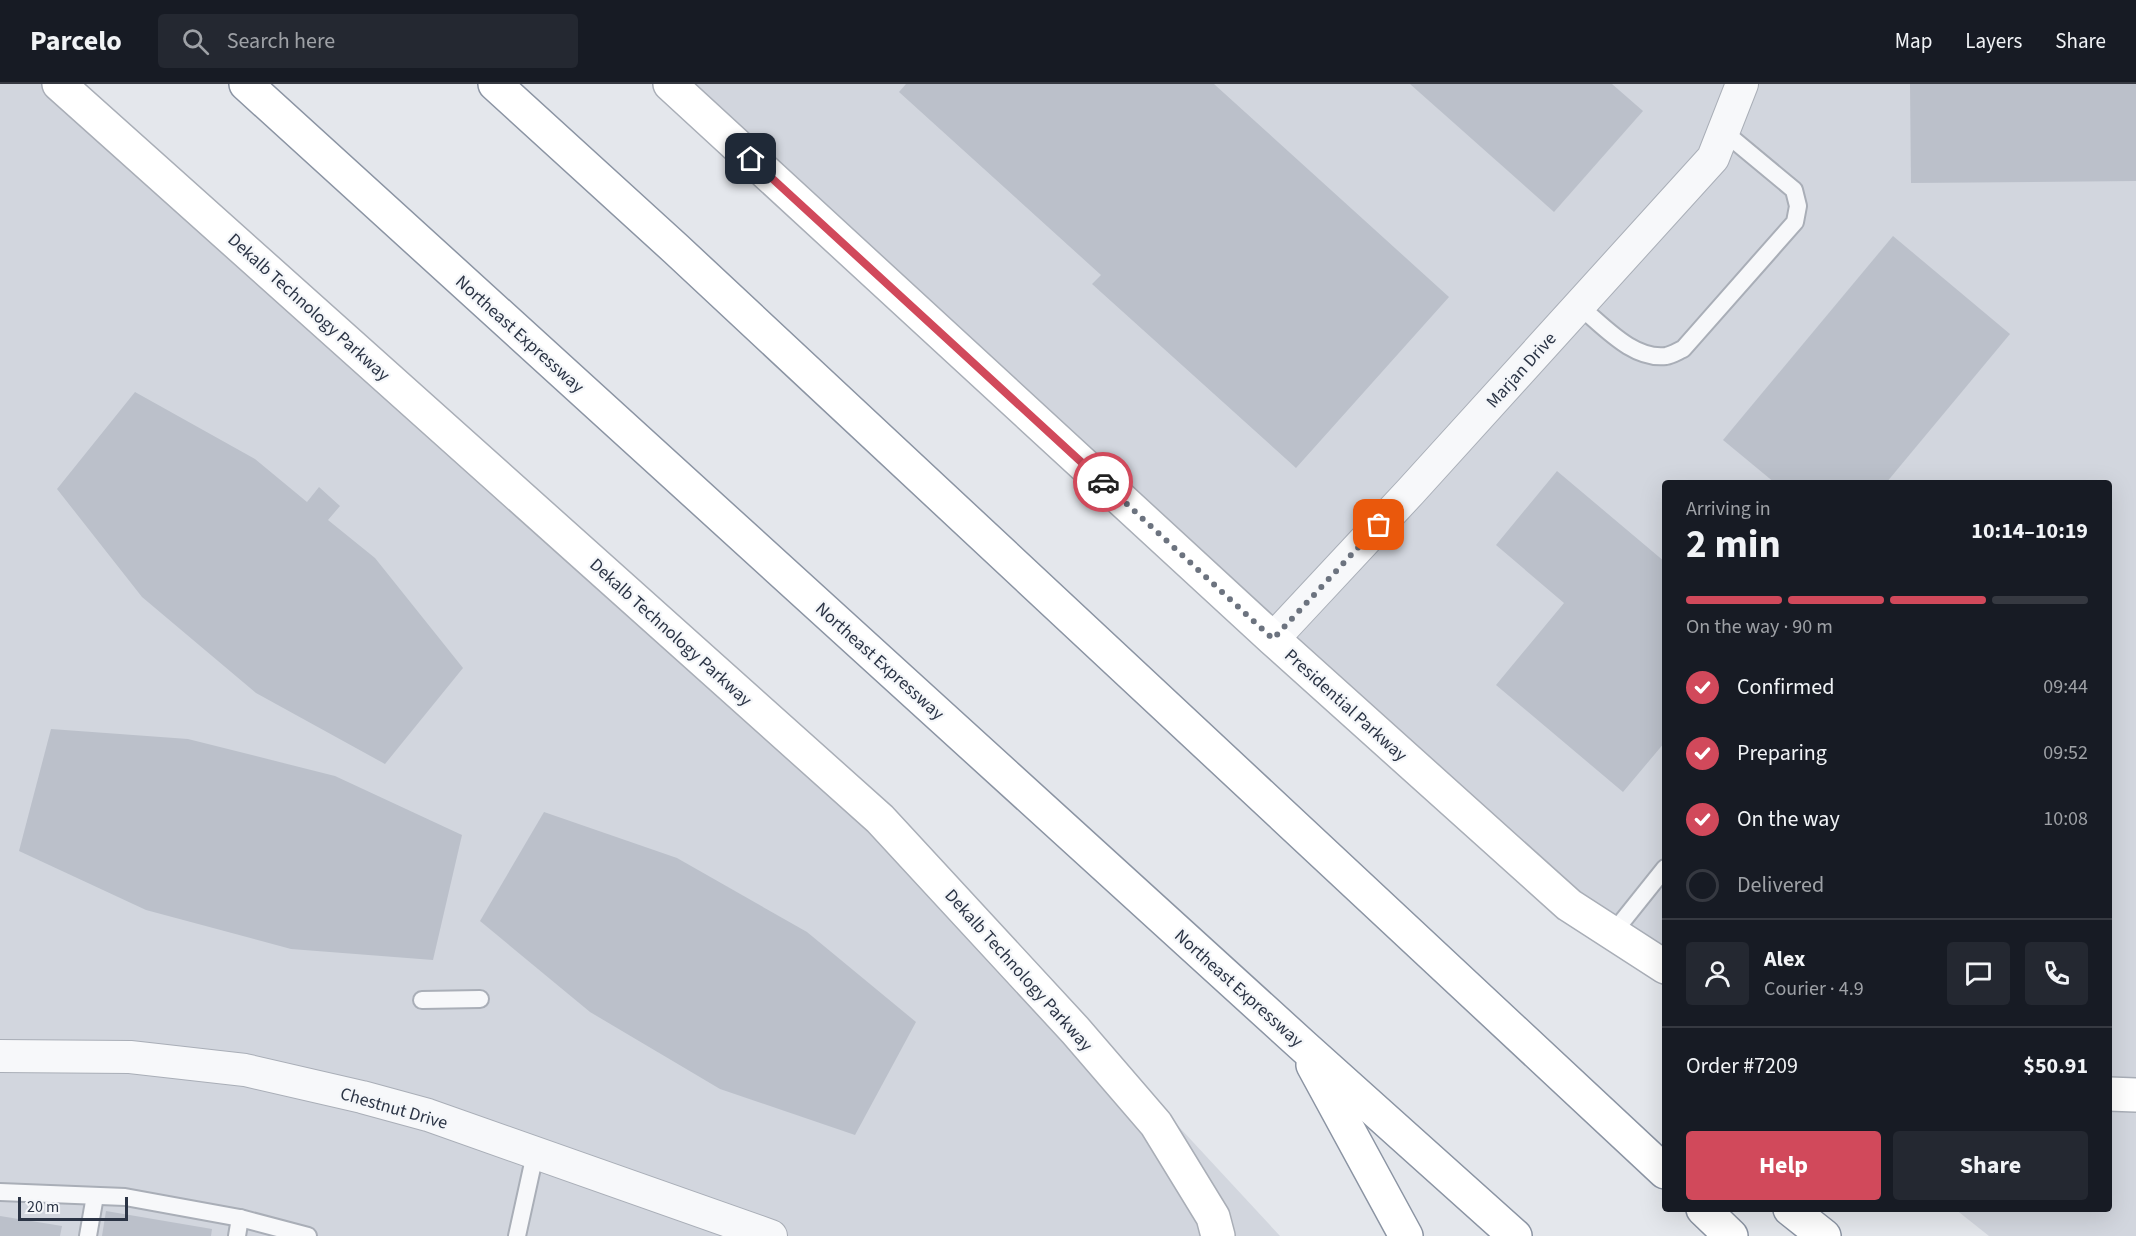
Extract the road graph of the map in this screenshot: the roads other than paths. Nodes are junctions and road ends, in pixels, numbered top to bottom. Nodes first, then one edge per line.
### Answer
1 (59, 84) edge
2 (246, 84) edge
3 (495, 84) edge
4 (670, 84) edge
5 (1742, 84) edge
6 (1723, 131) junction
7 (1579, 306) junction
8 (1273, 639) junction
9 (1662, 872) edge
10 (1613, 933) junction
11 (1662, 965) edge
12 (480, 999) dead end
13 (422, 1000) dead end
14 (1302, 1045) junction
15 (0, 1056) edge
16 (2112, 1094) edge
17 (2136, 1095) edge
18 (1628, 1136) junction
19 (1662, 1149) edge
20 (535, 1154) junction
21 (1662, 1169) edge
22 (0, 1192) edge
23 (96, 1196) junction
24 (1706, 1212) edge
25 (1794, 1212) edge
26 (240, 1218) junction
27 (88, 1236) edge
28 (237, 1236) edge
29 (308, 1236) edge
30 (517, 1236) edge
31 (771, 1236) edge
32 (1218, 1236) edge
33 (1406, 1236) edge
34 (1515, 1236) edge
35 (1731, 1236) edge
36 (1824, 1236) edge

1 - 32 main road, Dekalb Technology Parkway
2 - 14 main road, Northeast Expressway
3 - 18 main road
4 - 8 main road, Presidential Parkway
5 - 6 street, Marjan Drive
6 - 7 street, Marjan Drive
6 - 7 lane
7 - 8 street, Marjan Drive
8 - 10 main road, Presidential Parkway
9 - 10 lane
10 - 11 main road, Presidential Parkway
12 - 13 lane
14 - 33 main road
14 - 34 main road, Northeast Expressway
15 - 20 street, Chestnut Drive
16 - 17 main road
18 - 19 main road
18 - 21 main road
20 - 30 lane
20 - 31 street, Chestnut Drive
22 - 23 lane
23 - 26 lane
23 - 27 lane
24 - 35 main road
25 - 36 main road
26 - 28 lane
26 - 29 lane

